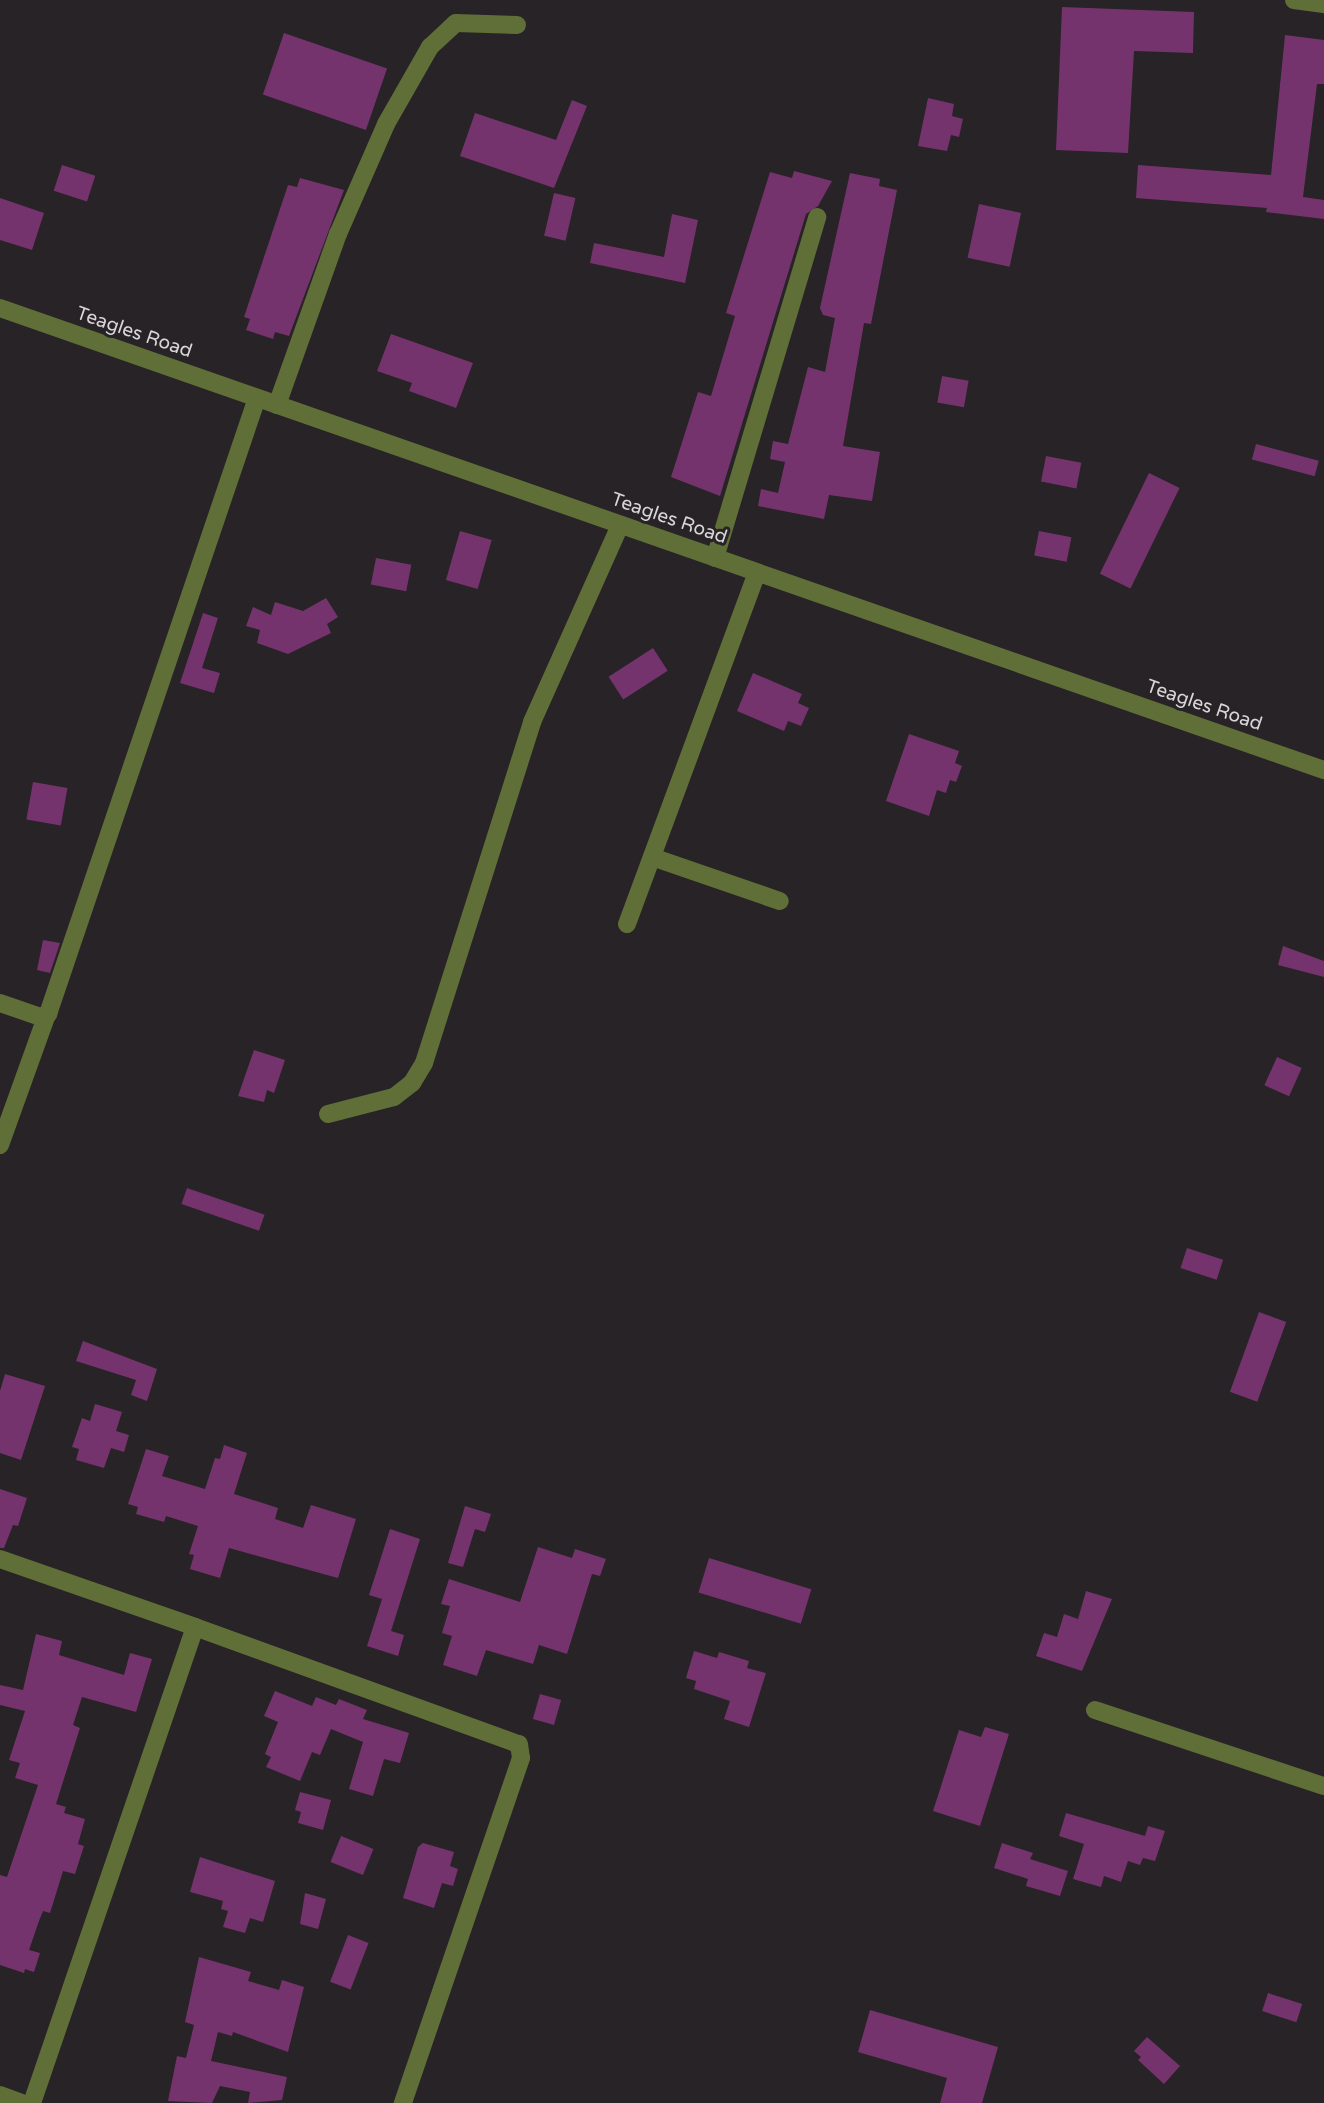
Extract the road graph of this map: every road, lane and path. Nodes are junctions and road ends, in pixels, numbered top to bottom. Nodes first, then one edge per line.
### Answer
1 (1294, 0) edge
2 (1324, 4) edge
3 (517, 25) dead end
4 (817, 217) dead end
5 (0, 308) edge
6 (257, 398) junction
7 (278, 405) junction
8 (620, 525) junction
9 (715, 558) junction
10 (757, 573) junction
11 (1324, 770) edge
12 (652, 857) junction
13 (780, 901) dead end
14 (627, 925) dead end
15 (0, 1003) edge
16 (46, 1017) junction
17 (328, 1114) dead end
18 (0, 1145) edge
19 (0, 1559) edge
20 (195, 1627) junction
21 (1095, 1710) dead end
22 (1324, 1786) edge
23 (0, 2095) edge
24 (22, 2103) edge
25 (32, 2103) edge
26 (403, 2103) edge

1 - 2 street
3 - 7 street
4 - 9 street
5 - 6 street, Teagles Road
6 - 7 street, Teagles Road
6 - 16 street
7 - 8 street, Teagles Road
8 - 9 street, Teagles Road
8 - 17 street
9 - 10 street, Teagles Road
10 - 11 street, Teagles Road
10 - 12 street
12 - 13 street
12 - 14 street
15 - 16 street
16 - 18 street
19 - 20 street
20 - 25 street
20 - 26 street
21 - 22 street
23 - 24 street

